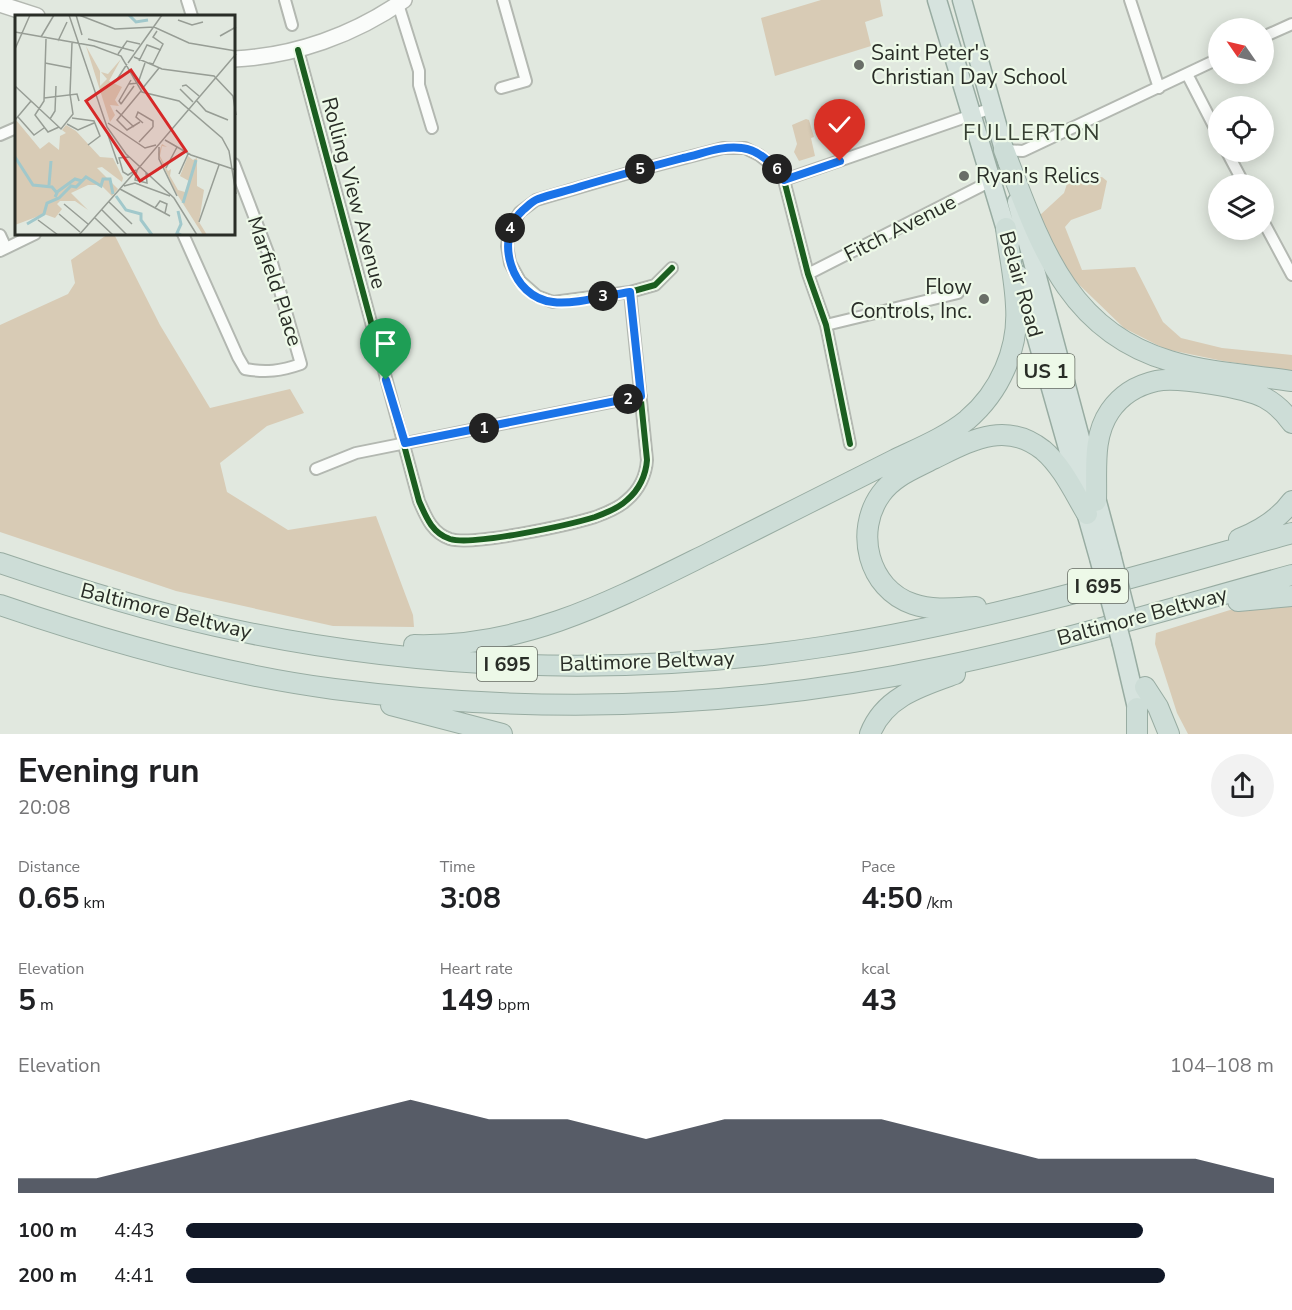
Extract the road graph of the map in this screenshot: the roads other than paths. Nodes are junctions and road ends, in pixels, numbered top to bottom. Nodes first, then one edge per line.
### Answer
1 (187, 0) edge
2 (285, 0) edge
3 (503, 0) edge
4 (937, 0) edge
5 (962, 0) edge
6 (1130, 0) edge
7 (401, 2) edge
8 (0, 4) edge
9 (34, 15) edge
10 (192, 15) edge
11 (1292, 24) edge
12 (292, 25) dead end
13 (1274, 32) edge
14 (298, 50) junction
15 (236, 59) edge
16 (1208, 64) edge
17 (1187, 74) junction
18 (501, 88) dead end
19 (1159, 88) junction
20 (992, 108) junction
21 (971, 115) junction
22 (1208, 115) edge
23 (15, 128) edge
24 (432, 128) dead end
25 (0, 135) edge
26 (1004, 150) junction
27 (236, 169) edge
28 (784, 180) junction
29 (991, 181) junction
30 (1005, 228) junction
31 (0, 235) edge
32 (31, 236) edge
33 (184, 236) edge
34 (1273, 240) edge
35 (3, 250) edge
36 (672, 268) dead end
37 (808, 274) junction
38 (1292, 275) edge
39 (630, 292) junction
40 (958, 293) dead end
41 (826, 325) junction
42 (1292, 381) edge
43 (641, 396) junction
44 (1292, 423) edge
45 (405, 443) junction
46 (850, 444) dead end
47 (316, 469) dead end
48 (1292, 501) edge
49 (1092, 507) junction
50 (1292, 533) edge
51 (0, 563) edge
52 (1175, 567) junction
53 (1292, 575) edge
54 (1292, 596) edge
55 (0, 605) edge
56 (1021, 606) junction
57 (144, 608) junction
58 (1170, 610) junction
59 (1128, 642) junction
60 (1035, 644) junction
61 (1145, 687) joint
62 (331, 688) junction
63 (1137, 708) joint
64 (502, 734) edge
65 (870, 734) edge
66 (1137, 734) edge
67 (1169, 734) edge

1 - 10 street
2 - 12 street
3 - 18 street
4 - 21 highway, Belair Road / US 1
5 - 20 highway, Belair Road / US 1
6 - 19 street
7 - 14 main road
7 - 24 street
8 - 9 main road
11 - 13 street
14 - 15 main road
14 - 45 street, Rolling View Avenue
16 - 17 street
17 - 19 street
17 - 22 street
19 - 26 street
20 - 21 street
20 - 26 highway, Belair Road / US 1
21 - 28 street
21 - 29 highway, Belair Road / US 1
23 - 25 street
26 - 42 highway
26 - 49 highway, Belair Road / US 1
27 - 33 street, Marfield Place
28 - 37 street
28 - 39 street
29 - 30 highway, Belair Road / US 1
29 - 37 street, Fitch Avenue
30 - 49 highway, Belair Road / US 1
30 - 57 highway
31 - 35 street
32 - 35 street
34 - 38 street
36 - 39 street
37 - 41 street
39 - 43 street, Rolling View Avenue
40 - 41 street
41 - 46 street
43 - 45 street
43 - 45 street, Rolling View Avenue
44 - 49 highway
45 - 47 street
48 - 52 highway
49 - 56 highway
49 - 59 highway, Belair Road / US 1, bridge
50 - 52 highway, Baltimore Beltway / I 695
51 - 57 highway, Baltimore Beltway / I 695
52 - 56 highway, Baltimore Beltway / I 695
53 - 58 highway, Baltimore Beltway / I 695
54 - 58 highway
55 - 62 highway, Baltimore Beltway / I 695
56 - 57 highway, Baltimore Beltway / I 695
58 - 60 highway, Baltimore Beltway / I 695
59 - 61 highway, Belair Road / US 1
59 - 63 highway, Belair Road / US 1
60 - 62 highway, Baltimore Beltway / I 695
60 - 65 highway
61 - 67 highway
62 - 64 highway
63 - 66 highway

